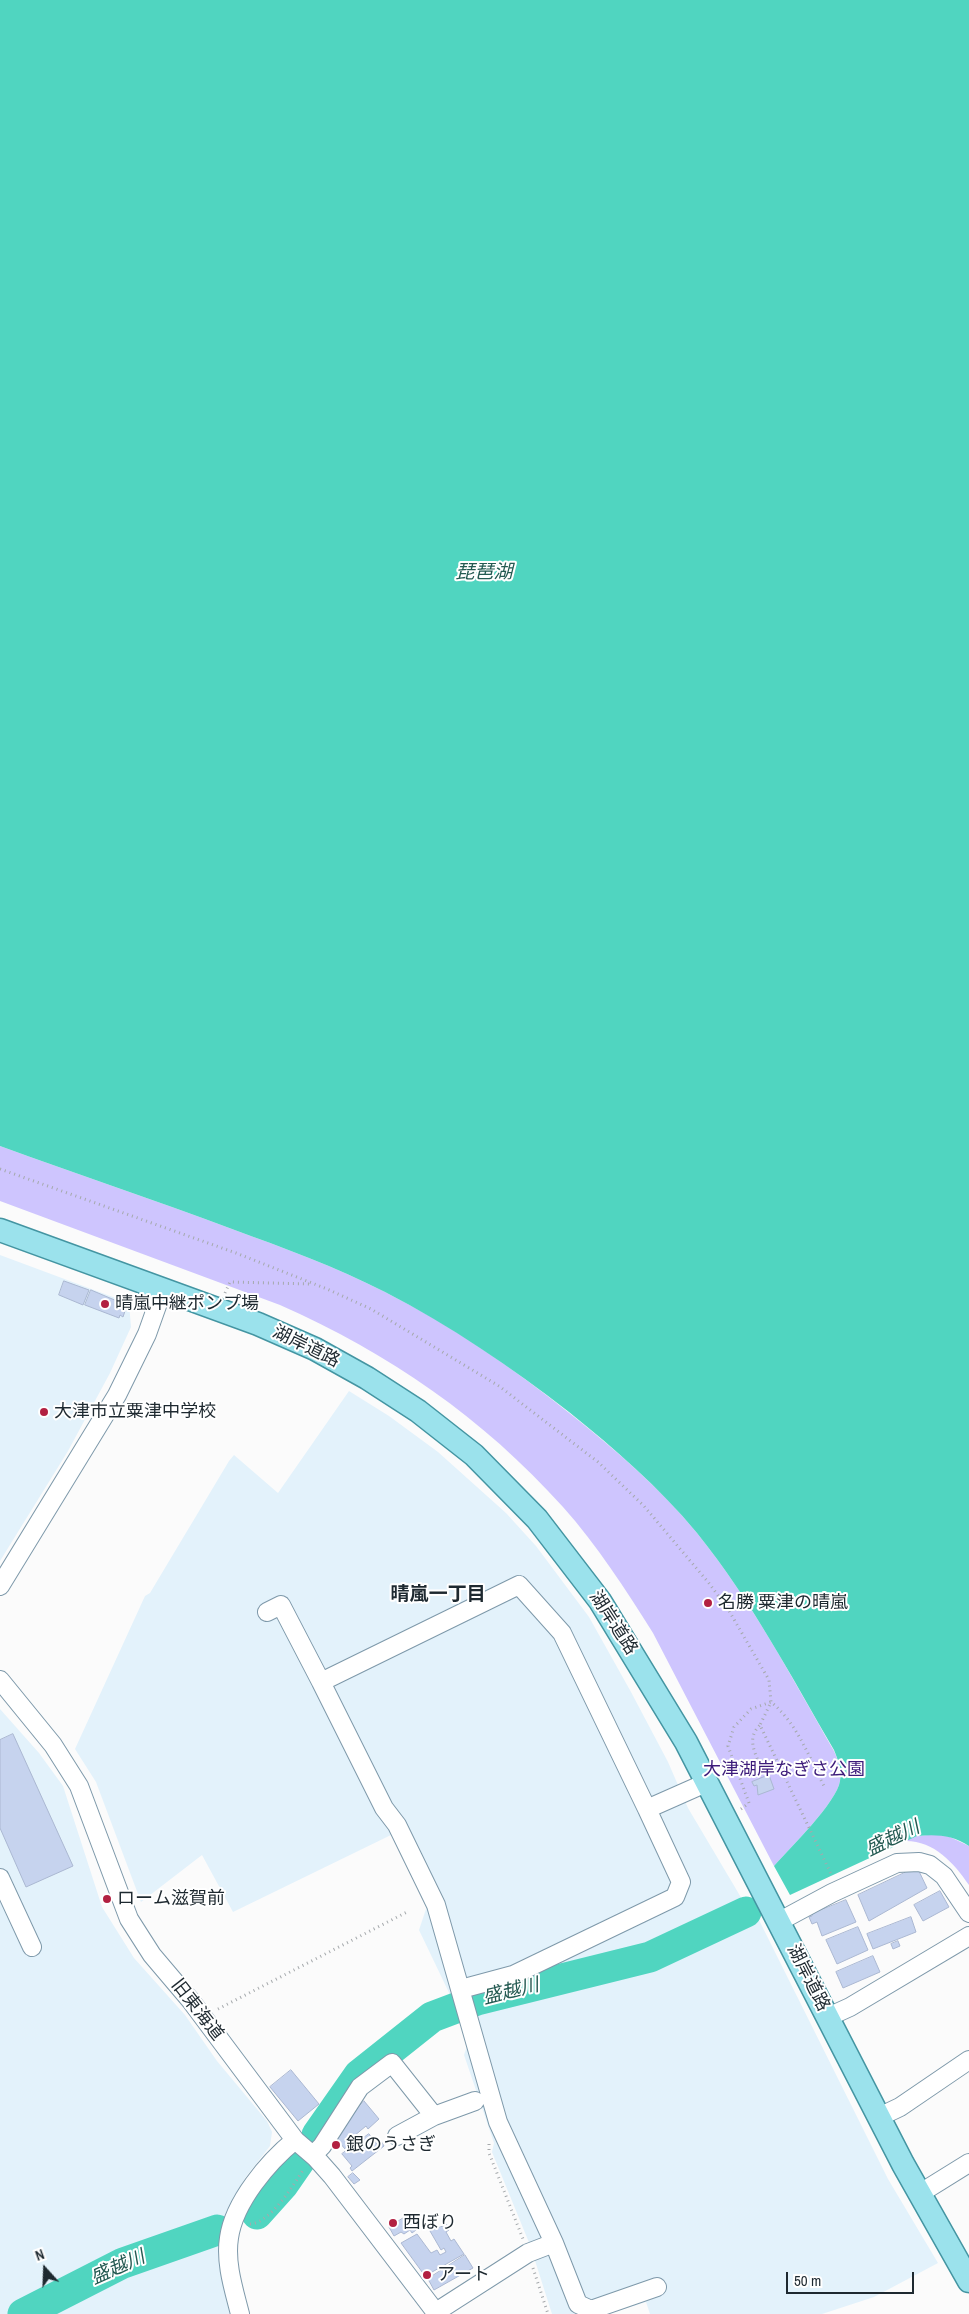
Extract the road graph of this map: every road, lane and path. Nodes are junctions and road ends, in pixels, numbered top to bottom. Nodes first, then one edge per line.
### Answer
1 (0, 1169) edge
2 (0, 1230) edge
3 (314, 1284) junction
4 (163, 1289) junction
5 (225, 1294) dead end
6 (0, 1586) edge
7 (267, 1612) dead end
8 (0, 1680) edge
9 (321, 1682) junction
10 (771, 1702) junction
11 (760, 1725) junction
12 (739, 1774) junction
13 (708, 1782) junction
14 (825, 1788) dead end
15 (647, 1809) junction
16 (740, 1810) dead end
17 (0, 1878) edge
18 (834, 1880) dead end
19 (409, 1911) dead end
20 (969, 1913) edge
21 (780, 1921) junction
22 (969, 1936) edge
23 (32, 1948) dead end
24 (462, 1991) junction
25 (203, 2017) junction
26 (828, 2017) junction
27 (969, 2060) edge
28 (475, 2101) dead end
29 (434, 2116) junction
30 (879, 2117) junction
31 (397, 2136) dead end
32 (295, 2140) junction
33 (489, 2142) dead end
34 (310, 2160) junction
35 (969, 2163) edge
36 (919, 2194) junction
37 (244, 2224) dead end
38 (554, 2243) junction
39 (528, 2253) junction
40 (966, 2269) edge
41 (658, 2286) dead end
42 (436, 2313) edge
43 (240, 2314) edge
44 (548, 2314) edge

1 - 3 path
2 - 4 main road, 湖岸道路
3 - 5 path
3 - 10 path
4 - 6 street
4 - 13 main road, 湖岸道路
7 - 9 street
8 - 25 street, 旧東海道
9 - 15 street
9 - 24 street
10 - 11 path
10 - 12 path
10 - 14 path
11 - 12 path
11 - 18 path
12 - 16 path
13 - 15 street
13 - 21 main road, 湖岸道路
15 - 24 street
17 - 23 street
19 - 25 path
20 - 21 street
21 - 26 main road, 湖岸道路
22 - 26 street
24 - 38 street
25 - 32 street, 旧東海道
26 - 30 main road, 湖岸道路
27 - 30 street
28 - 29 street
29 - 31 street
29 - 34 street
30 - 36 main road, 湖岸道路
32 - 34 street, 旧東海道
32 - 43 street
33 - 39 path
34 - 37 path
34 - 42 street, 旧東海道
35 - 36 street
36 - 40 main road, 湖岸道路
38 - 39 street
38 - 41 street
39 - 42 street
39 - 44 path

